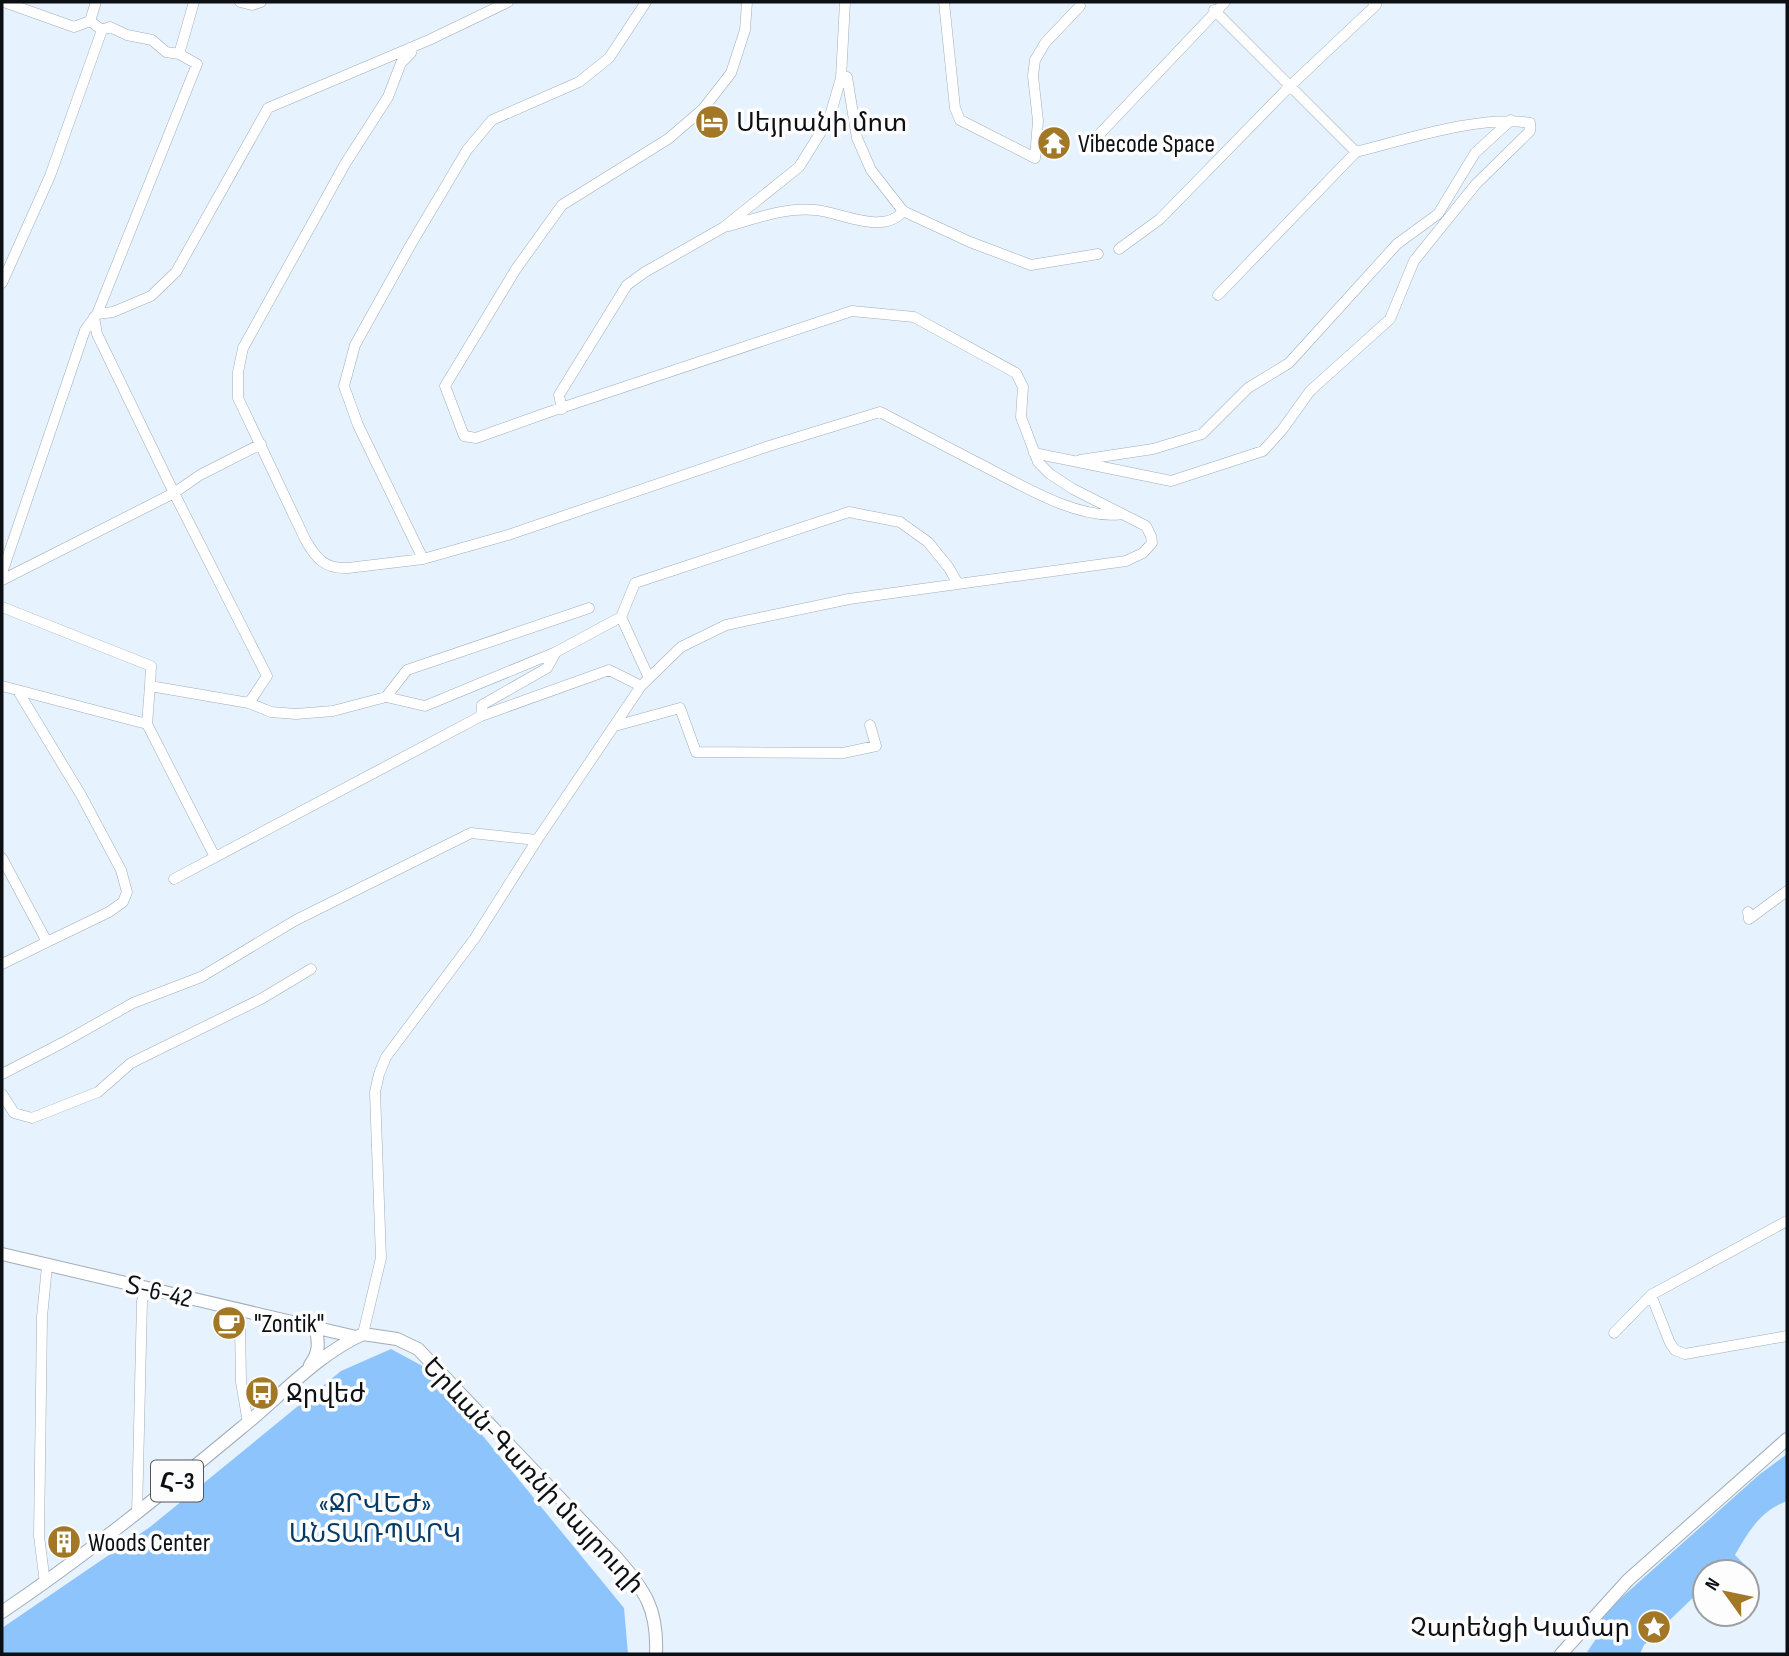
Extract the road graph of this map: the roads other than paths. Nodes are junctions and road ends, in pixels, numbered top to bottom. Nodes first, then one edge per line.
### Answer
1 (4, 2) edge
2 (96, 2) edge
3 (194, 2) edge
4 (240, 2) edge
5 (261, 2) edge
6 (508, 2) edge
7 (646, 2) edge
8 (747, 2) edge
9 (845, 2) edge
10 (944, 2) edge
11 (1224, 2) edge
12 (1373, 2) edge
13 (1080, 6) dead end
14 (1214, 10) junction
15 (90, 21) junction
16 (102, 30) junction
17 (410, 48) junction
18 (179, 54) junction
19 (847, 77) dead end
20 (1289, 87) junction
21 (1512, 120) junction
22 (1093, 141) dead end
23 (1356, 152) junction
24 (903, 211) junction
25 (724, 227) junction
26 (1119, 249) dead end
27 (1098, 254) dead end
28 (2, 283) edge
29 (1218, 295) dead end
30 (95, 315) junction
31 (562, 409) junction
32 (261, 444) junction
33 (1034, 453) junction
34 (1074, 461) junction
35 (174, 493) junction
36 (1122, 514) junction
37 (423, 559) junction
38 (2, 573) edge
39 (2, 580) edge
40 (958, 584) junction
41 (2, 607) edge
42 (589, 608) dead end
43 (621, 617) junction
44 (556, 652) junction
45 (645, 682) junction
46 (2, 686) edge
47 (150, 686) junction
48 (18, 691) junction
49 (386, 696) junction
50 (249, 704) junction
51 (481, 716) junction
52 (147, 724) junction
53 (870, 725) dead end
54 (615, 726) junction
55 (537, 840) junction
56 (215, 857) junction
57 (2, 859) edge
58 (174, 879) dead end
59 (1787, 891) edge
60 (1748, 912) dead end
61 (47, 942) junction
62 (2, 964) edge
63 (311, 969) dead end
64 (2, 1074) edge
65 (2, 1094) edge
66 (1787, 1221) edge
67 (2, 1254) edge
68 (47, 1266) junction
69 (147, 1287) junction
70 (1651, 1296) junction
71 (240, 1324) dead end
72 (316, 1330) junction
73 (1614, 1333) dead end
74 (359, 1336) junction
75 (1787, 1336) edge
76 (307, 1369) junction
77 (248, 1423) junction
78 (1787, 1439) edge
79 (137, 1514) junction
80 (45, 1583) junction
81 (2, 1612) edge
82 (656, 1654) edge
83 (1561, 1654) edge

1 - 15 street
2 - 15 street
3 - 18 street
4 - 5 street
6 - 17 street
7 - 37 street
8 - 31 street
9 - 25 street
10 - 13 street
11 - 14 street
12 - 20 street
14 - 20 street
14 - 22 street
15 - 16 street
16 - 18 street
16 - 28 street
17 - 30 street
17 - 32 street
18 - 30 street
19 - 24 street
20 - 23 street
20 - 26 street
21 - 23 street
21 - 34 street
21 - 34 street
23 - 29 street
24 - 25 street
24 - 27 street
25 - 31 street
30 - 35 street
30 - 38 street
31 - 33 street
32 - 35 street
32 - 37 street
33 - 34 street
33 - 36 street
35 - 39 street
35 - 50 street
36 - 37 street
36 - 40 street
40 - 43 street
40 - 45 street
41 - 47 street
42 - 49 street
43 - 44 street
43 - 45 street
44 - 49 street
44 - 51 street
45 - 51 street
45 - 54 street
46 - 48 street
47 - 50 street
47 - 52 street
48 - 52 street
48 - 61 street
49 - 50 street
51 - 56 street
52 - 56 street
53 - 54 street
54 - 55 street
55 - 64 street
55 - 74 street
56 - 58 street
57 - 61 street
59 - 60 street
61 - 62 street
63 - 65 street
66 - 70 street
67 - 68 main road, Տ-6-42 / Տ-6-42
68 - 69 main road, Տ-6-42 / Տ-6-42
68 - 80 street
69 - 72 main road, Տ-6-42 / Տ-6-42
69 - 79 street
70 - 73 street
70 - 75 street
71 - 77 street
72 - 74 main road, Տ-6-42
72 - 76 main road
74 - 76 main road, Հ-3
74 - 82 main road, Երևան-Գառնի մայրուղի
76 - 77 main road, Հ-3
77 - 79 main road, Հ-3
78 - 83 main road
79 - 80 main road, Հ-3
80 - 81 main road, Հ-3

